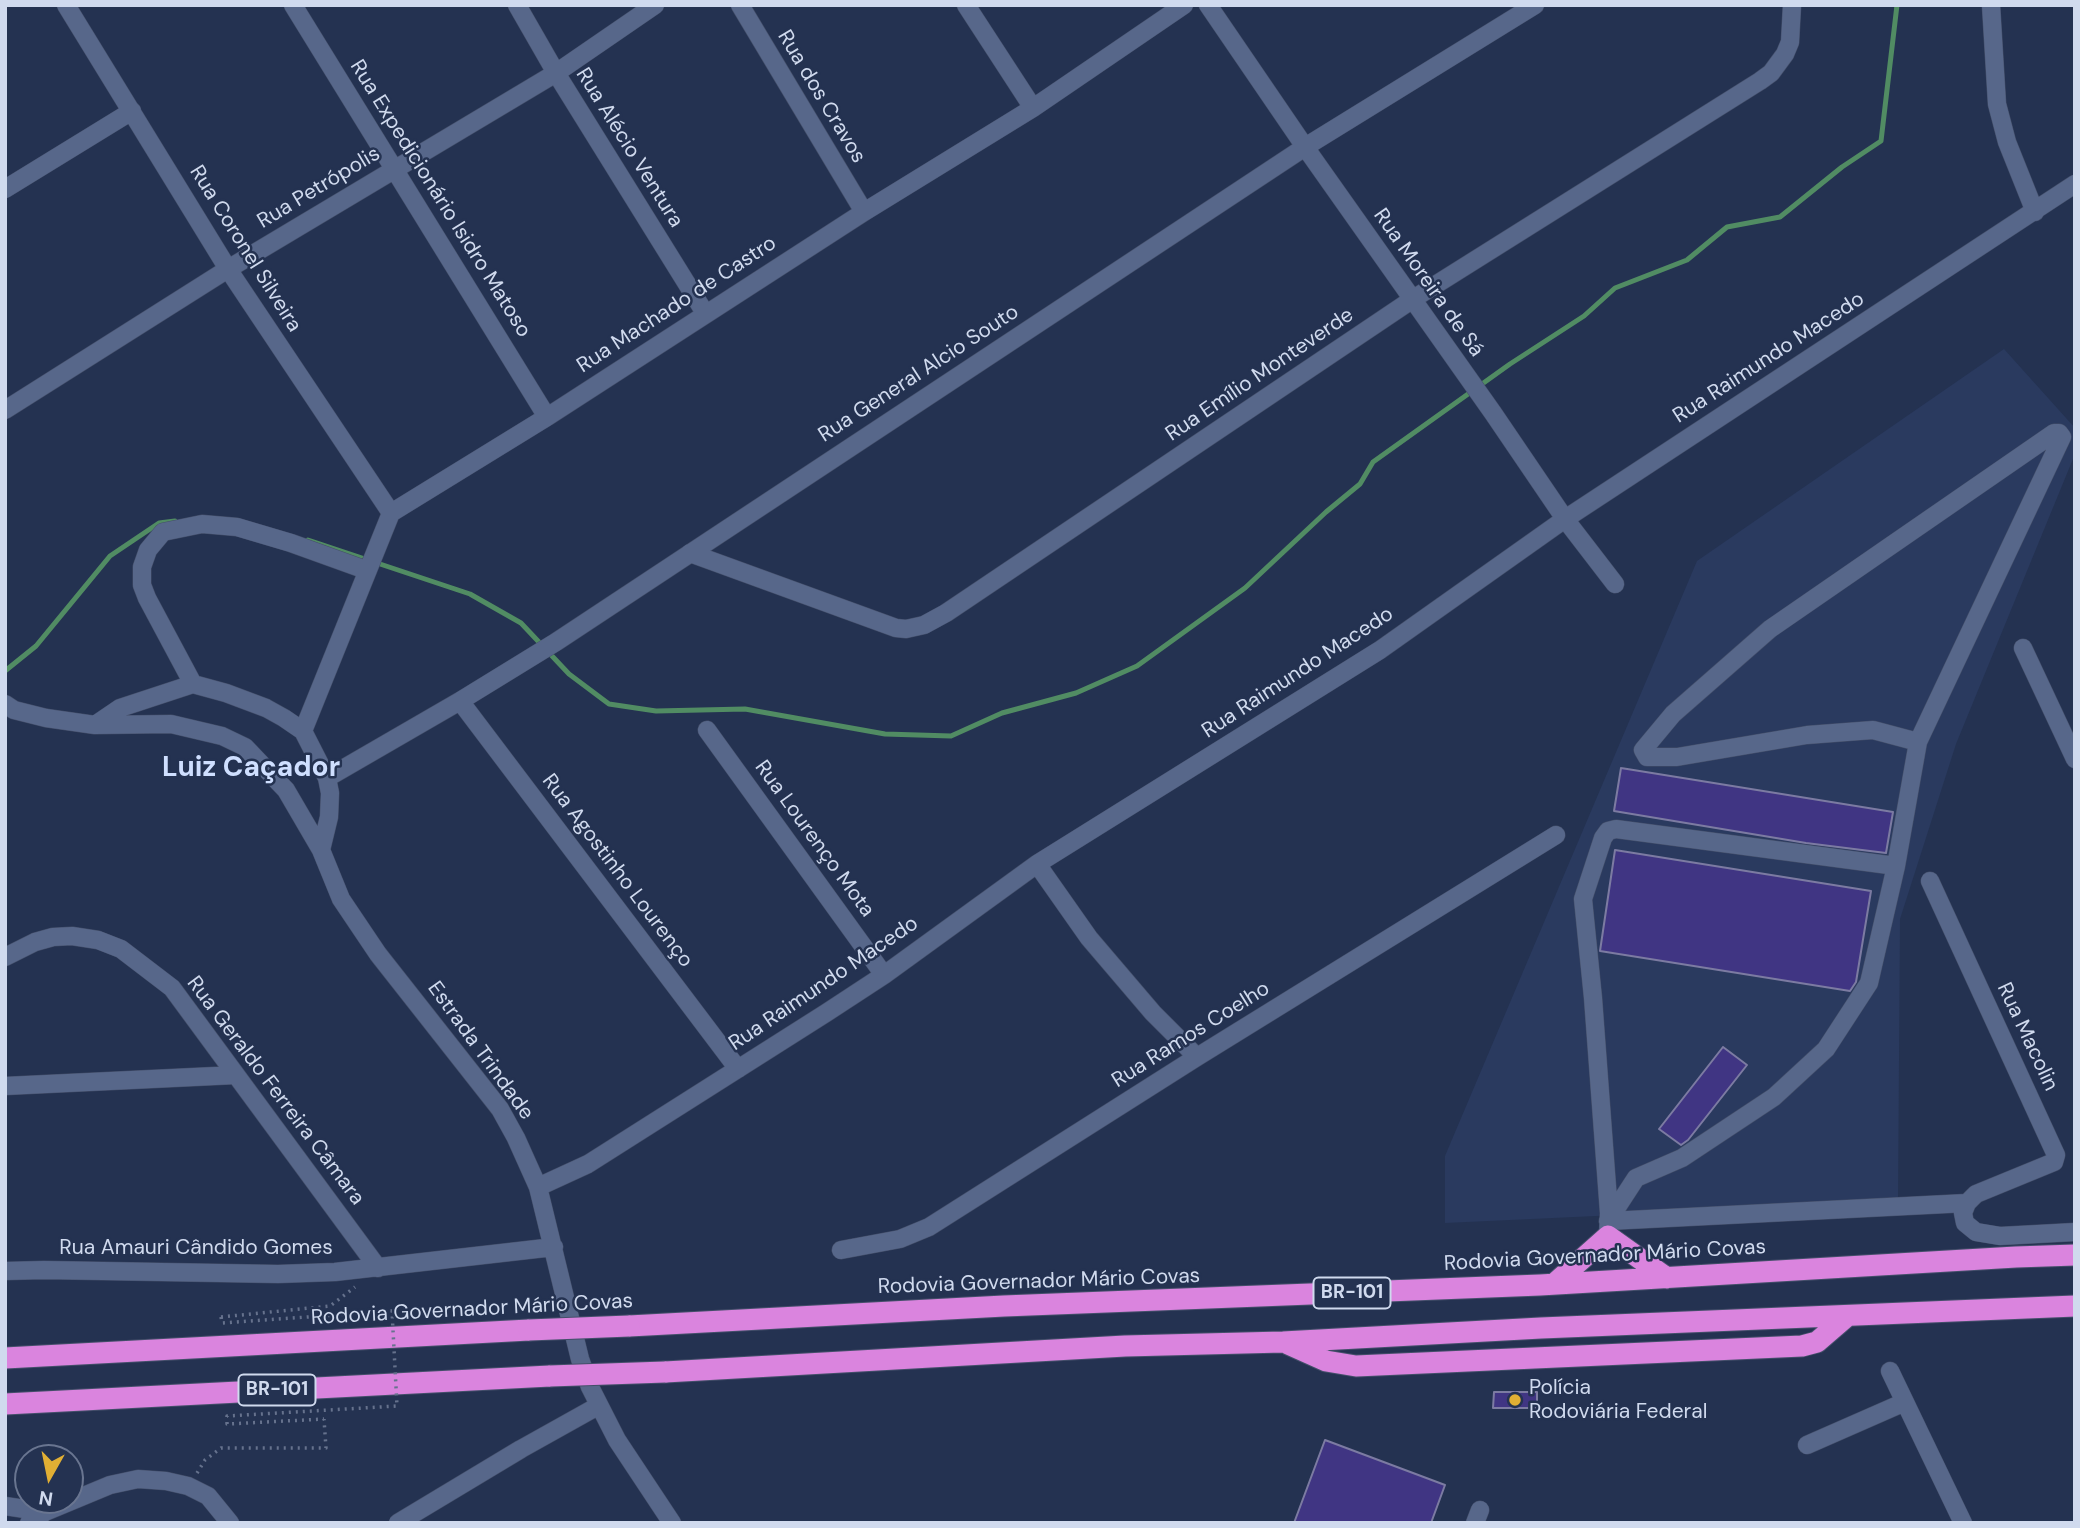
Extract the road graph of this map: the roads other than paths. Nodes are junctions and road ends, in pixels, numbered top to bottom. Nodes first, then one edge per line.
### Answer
1 (66, 5) edge
2 (293, 5) edge
3 (517, 5) edge
4 (655, 5) edge
5 (740, 5) edge
6 (966, 5) edge
7 (1184, 5) edge
8 (1208, 5) edge
9 (1535, 5) edge
10 (1792, 5) edge
11 (1990, 5) edge
12 (556, 73) junction
13 (1033, 108) junction
14 (132, 111) junction
15 (1305, 147) junction
16 (395, 169) junction
17 (2075, 184) edge
18 (5, 189) edge
19 (864, 212) junction
20 (2035, 212) junction
21 (228, 269) junction
22 (1413, 299) junction
23 (705, 313) junction
24 (5, 410) edge
25 (547, 417) junction
26 (2068, 430) edge
27 (391, 513) junction
28 (1566, 519) junction
29 (690, 553) junction
30 (370, 562) junction
31 (1615, 584) dead end
32 (2023, 648) dead end
33 (193, 684) junction
34 (460, 701) junction
35 (8, 710) edge
36 (95, 725) junction
37 (707, 730) dead end
38 (303, 731) junction
39 (1918, 742) junction
40 (2075, 759) edge
41 (327, 778) junction
42 (1556, 835) dead end
43 (321, 850) junction
44 (1037, 863) junction
45 (1896, 866) junction
46 (1930, 881) dead end
47 (5, 957) edge
48 (884, 975) junction
49 (1197, 1057) junction
50 (738, 1069) junction
51 (236, 1075) junction
52 (5, 1087) edge
53 (538, 1187) junction
54 (1966, 1203) junction
55 (1608, 1229) junction
56 (2075, 1231) edge
57 (554, 1247) junction
58 (841, 1250) dead end
59 (2075, 1255) edge
60 (378, 1268) junction
61 (5, 1271) edge
62 (1667, 1278) junction
63 (1554, 1284) junction
64 (2075, 1306) edge
65 (1846, 1317) junction
66 (1283, 1342) junction
67 (5, 1359) edge
68 (1890, 1371) dead end
69 (1905, 1402) junction
70 (5, 1404) edge
71 (598, 1406) junction
72 (1807, 1445) dead end
73 (84, 1496) edge
74 (230, 1523) edge
75 (398, 1523) edge
76 (672, 1523) edge
77 (1963, 1523) edge

1 - 14 street, Rua Coronel Silveira
2 - 16 street, Rua Expedicionário Isidro Matoso
3 - 12 street, Rua Alécio Ventura
4 - 12 street, Rua Petrópolis
5 - 19 street, Rua dos Cravos
6 - 13 street
7 - 13 street, Rua Machado de Castro
8 - 15 street, Rua Moreira de Sá
9 - 15 street, Rua General Alcio Souto
10 - 22 street, Rua Emílio Monteverde
11 - 20 street
12 - 16 street, Rua Petrópolis
12 - 23 street, Rua Alécio Ventura
13 - 19 street, Rua Machado de Castro
14 - 18 street
14 - 21 street, Rua Coronel Silveira
15 - 22 street, Rua Moreira de Sá
15 - 29 street, Rua General Alcio Souto
16 - 21 street, Rua Petrópolis
16 - 25 street, Rua Expedicionário Isidro Matoso
17 - 20 street, Rua Raimundo Macedo
19 - 23 street, Rua Machado de Castro
20 - 28 street, Rua Raimundo Macedo
21 - 24 street, Rua Petrópolis
21 - 27 street, Rua Coronel Silveira
22 - 28 street, Rua Moreira de Sá
22 - 29 street, Rua Emílio Monteverde
23 - 25 street, Rua Machado de Castro
25 - 27 street, Rua Machado de Castro
26 - 39 street
26 - 39 street
27 - 30 street
28 - 31 street, Rua Moreira de Sá
28 - 44 street, Rua Raimundo Macedo
29 - 34 street, Rua General Alcio Souto
30 - 33 street
30 - 38 street
32 - 40 street
33 - 36 street
33 - 38 street
34 - 41 street, Rua General Alcio Souto
34 - 50 street, Rua Agostinho Lourenço
35 - 36 street, Estrada Trindade
36 - 43 street, Estrada Trindade
37 - 48 street, Rua Lourenço Mota
38 - 41 street
39 - 45 street
41 - 43 street
42 - 49 street, Rua Ramos Coelho
43 - 53 street, Estrada Trindade
44 - 48 street, Rua Raimundo Macedo
44 - 49 street
45 - 55 street
45 - 55 street
46 - 54 street, Rua Macolin
47 - 51 street, Rua Geraldo Ferreira Câmara
48 - 50 street, Rua Raimundo Macedo
49 - 58 street, Rua Ramos Coelho
50 - 53 street, Rua Raimundo Macedo
51 - 52 street
51 - 60 street, Rua Geraldo Ferreira Câmara
53 - 57 street, Estrada Trindade
54 - 55 street, Rua Macolin
54 - 56 street
55 - 62 highway
55 - 63 highway
57 - 60 street, Rua Amauri Cândido Gomes
57 - 71 street, Estrada Trindade
59 - 62 highway, Rodovia Governador Mário Covas / BR-101
60 - 61 street, Rua Amauri Cândido Gomes
62 - 63 highway, Rodovia Governador Mário Covas / BR-101
63 - 67 highway, Rodovia Governador Mário Covas / BR-101, bridge
64 - 65 highway, BR-101
65 - 66 highway, BR-101
65 - 66 highway
66 - 70 highway, BR-101, bridge
68 - 69 street
69 - 72 street
69 - 77 street
71 - 75 street
71 - 76 street, Estrada Trindade
73 - 74 street

